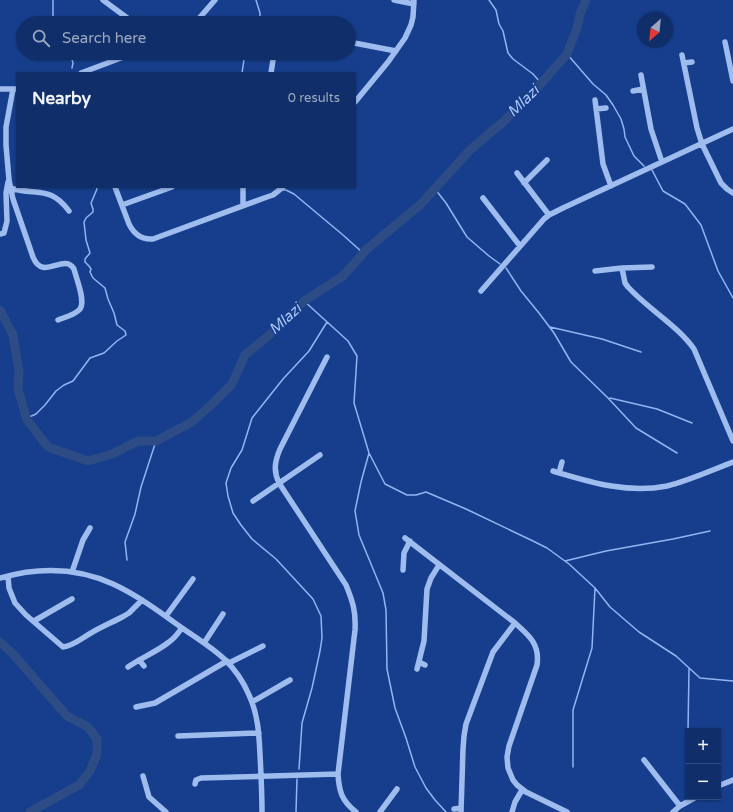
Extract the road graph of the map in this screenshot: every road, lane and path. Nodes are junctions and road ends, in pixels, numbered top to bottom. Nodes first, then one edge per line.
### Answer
1 (103, 0) edge
2 (215, 0) edge
3 (394, 0) edge
4 (414, 2) edge
5 (125, 16) edge
6 (201, 16) edge
7 (725, 42) dead end
8 (356, 43) edge
9 (396, 51) junction
10 (682, 55) dead end
11 (115, 60) edge
12 (273, 60) edge
13 (692, 62) dead end
14 (684, 63) junction
15 (84, 72) edge
16 (271, 72) edge
17 (641, 75) dead end
18 (733, 81) edge
19 (0, 89) edge
20 (15, 89) edge
21 (643, 89) junction
22 (633, 91) dead end
23 (595, 100) dead end
24 (356, 101) edge
25 (606, 108) dead end
26 (596, 109) junction
27 (733, 130) edge
28 (702, 144) junction
29 (547, 160) dead end
30 (662, 162) junction
31 (517, 173) dead end
32 (9, 180) junction
33 (524, 183) junction
34 (611, 186) junction
35 (10, 188) junction
36 (115, 188) edge
37 (169, 188) edge
38 (244, 188) edge
39 (282, 188) edge
40 (733, 193) edge
41 (483, 198) dead end
42 (122, 205) junction
43 (243, 206) junction
44 (69, 211) dead end
45 (549, 215) junction
46 (0, 234) edge
47 (520, 246) junction
48 (652, 267) dead end
49 (622, 268) junction
50 (595, 271) dead end
51 (481, 291) dead end
52 (58, 320) dead end
53 (327, 357) dead end
54 (733, 441) edge
55 (320, 455) dead end
56 (562, 462) dead end
57 (733, 462) edge
58 (552, 471) dead end
59 (559, 473) junction
60 (279, 483) junction
61 (253, 501) dead end
62 (90, 528) dead end
63 (439, 565) junction
64 (403, 570) dead end
65 (72, 572) junction
66 (8, 576) junction
67 (0, 578) edge
68 (192, 579) dead end
69 (72, 599) dead end
70 (142, 600) junction
71 (223, 614) dead end
72 (166, 616) junction
73 (34, 621) junction
74 (515, 624) junction
75 (182, 628) junction
76 (204, 643) junction
77 (263, 646) dead end
78 (139, 660) junction
79 (228, 662) junction
80 (419, 662) junction
81 (425, 665) dead end
82 (128, 666) dead end
83 (144, 666) dead end
84 (417, 669) dead end
85 (290, 680) dead end
86 (252, 702) junction
87 (136, 707) dead end
88 (259, 733) junction
89 (178, 736) dead end
90 (644, 760) dead end
91 (338, 774) junction
92 (144, 776) dead end
93 (261, 776) junction
94 (733, 780) edge
95 (195, 784) dead end
96 (721, 785) edge
97 (397, 789) dead end
98 (522, 790) junction
99 (691, 800) edge
100 (680, 806) junction
101 (454, 809) dead end
102 (461, 810) edge
103 (561, 811) edge
104 (166, 812) edge
105 (262, 812) edge
106 (356, 812) edge
107 (380, 812) edge
108 (512, 812) edge
109 (567, 812) edge
110 (673, 812) edge

1 - 5 street
2 - 6 street
3 - 4 street
4 - 9 street
7 - 18 street
8 - 9 street
9 - 24 street
10 - 14 street
11 - 15 street
12 - 16 street
13 - 14 street
14 - 28 street
17 - 21 street
19 - 20 street
20 - 32 street
21 - 22 street
21 - 30 street
23 - 26 street
25 - 26 street
26 - 34 street
27 - 28 street
28 - 30 street
28 - 40 street
29 - 33 street
30 - 34 street
31 - 33 street
32 - 35 street
32 - 46 street
33 - 45 street
34 - 45 street
35 - 44 street
35 - 52 street
36 - 42 street
37 - 42 street
38 - 43 street
39 - 43 street
41 - 47 street
42 - 43 street
45 - 47 street
47 - 51 street
48 - 49 street
49 - 50 street
49 - 54 street
53 - 60 street
55 - 60 street
56 - 59 street
57 - 59 street
58 - 59 street
60 - 61 street
60 - 91 street
62 - 65 street
63 - 64 street
63 - 74 street
63 - 80 street
65 - 66 street
65 - 70 street
66 - 67 street
66 - 73 street
68 - 72 street
69 - 73 street
70 - 72 street
70 - 73 street
71 - 76 street
72 - 75 street
74 - 98 street
74 - 102 street
75 - 76 street
75 - 78 street
76 - 79 street
77 - 79 street
78 - 82 street
78 - 83 street
79 - 86 street
79 - 87 street
80 - 81 street
80 - 84 street
85 - 86 street
86 - 88 street
88 - 89 street
88 - 93 street
90 - 100 street
91 - 93 street
91 - 106 street
92 - 104 street
93 - 95 street
93 - 105 street
94 - 96 street
97 - 107 street
98 - 103 street
98 - 108 street
99 - 100 street
100 - 110 street
101 - 102 street
103 - 109 street

